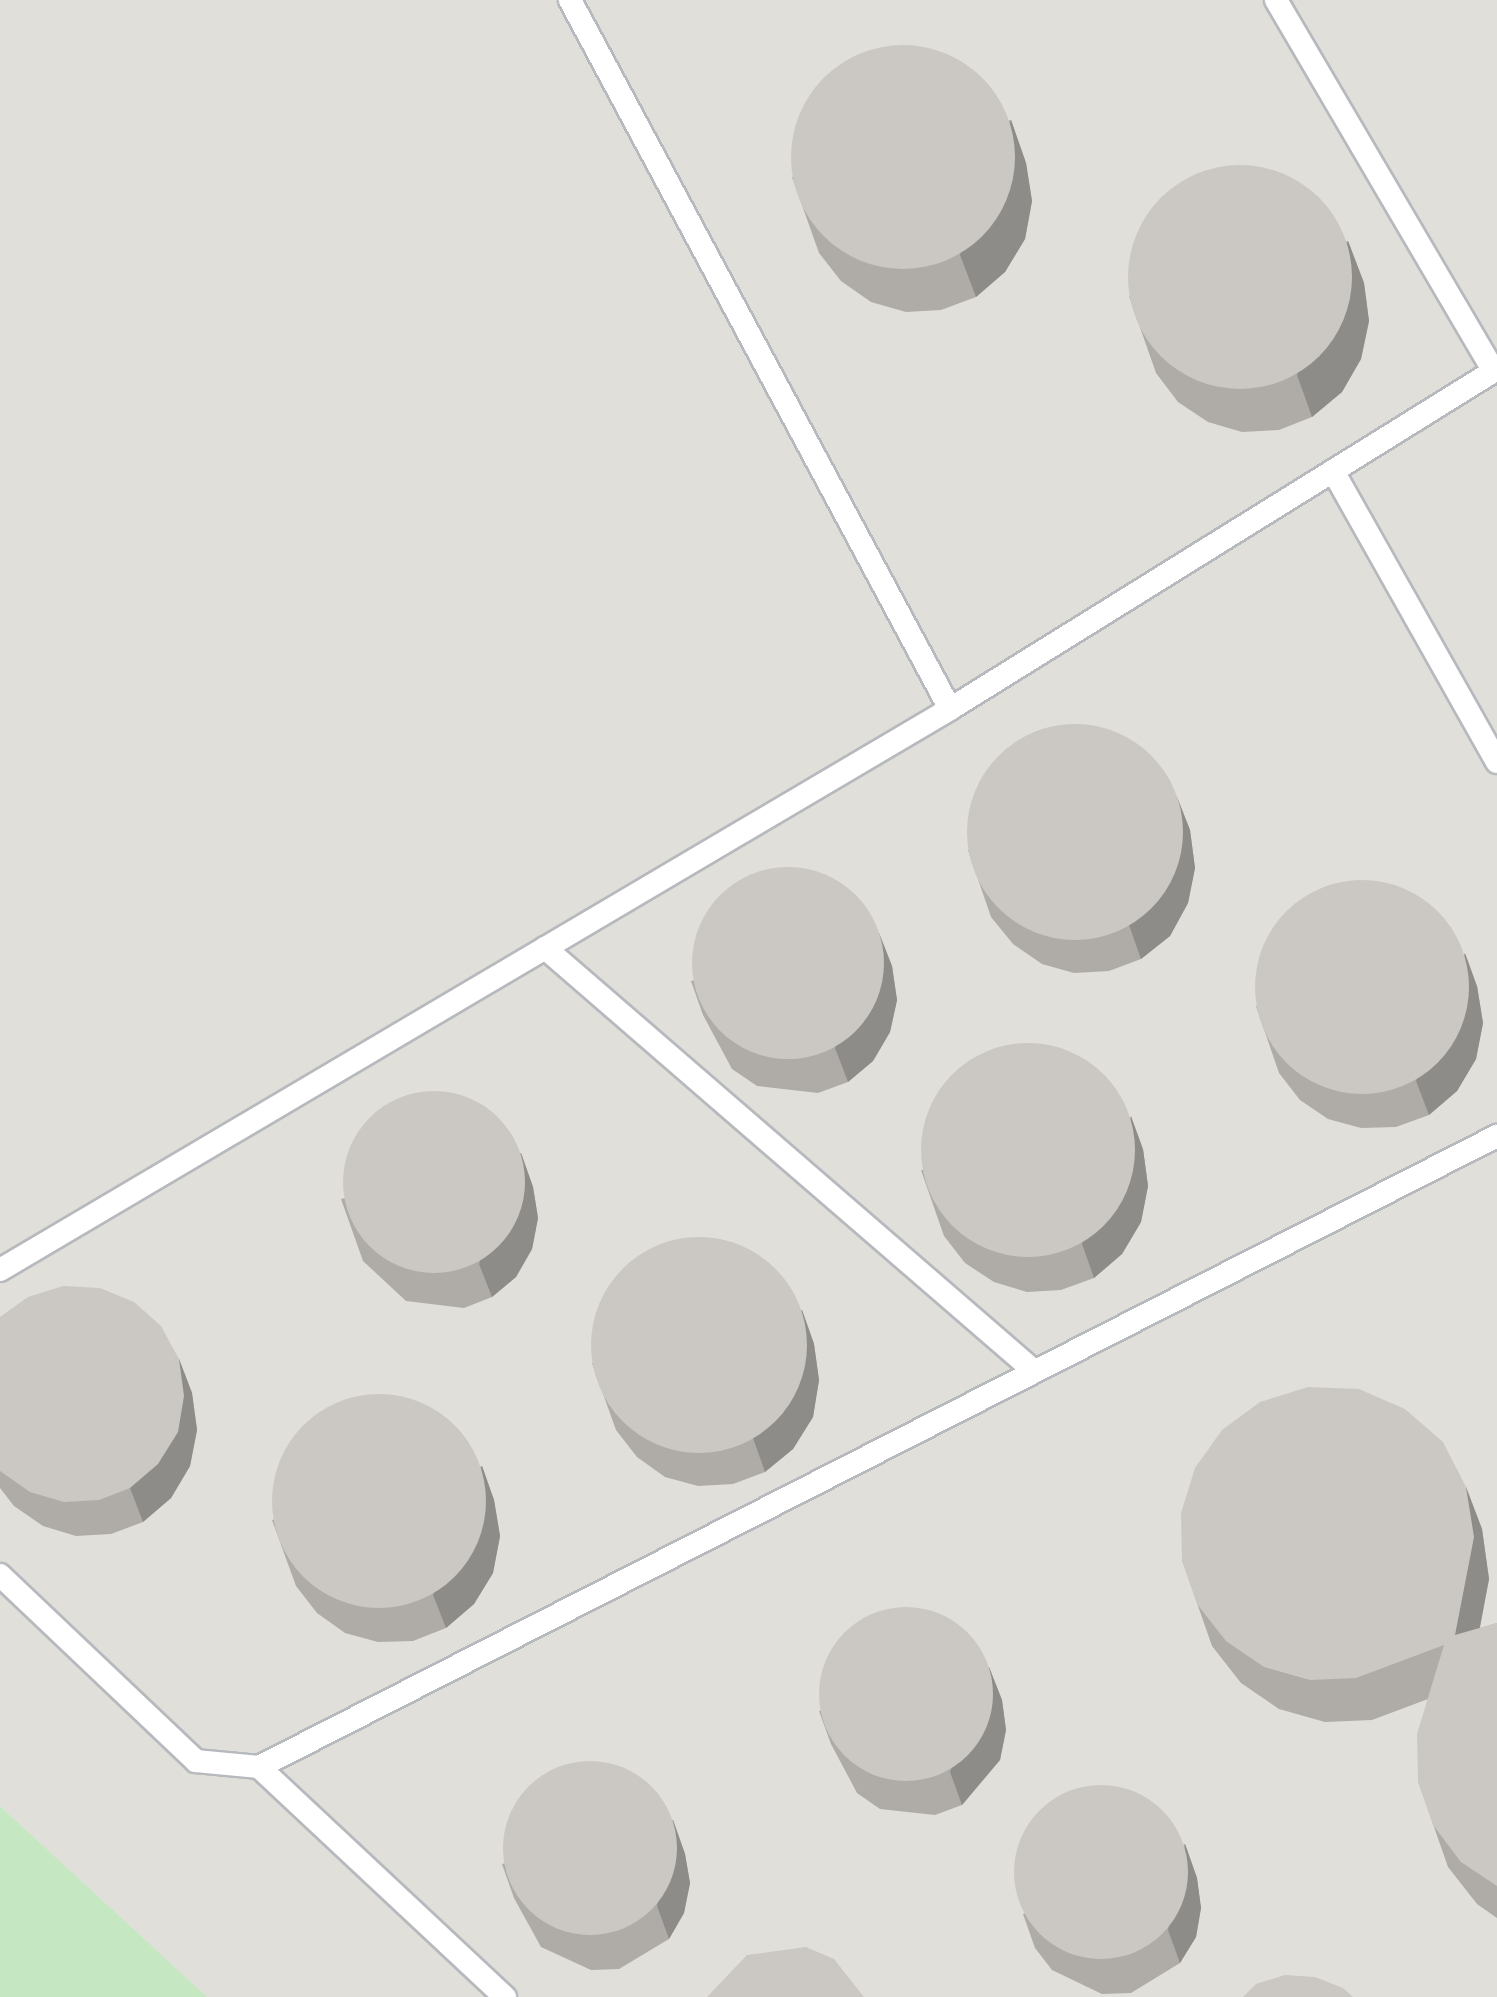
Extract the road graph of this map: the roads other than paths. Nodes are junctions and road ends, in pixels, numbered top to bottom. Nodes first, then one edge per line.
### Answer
1 (570, 0) edge
2 (1276, 0) edge
3 (1496, 370) edge
4 (1333, 471) junction
5 (950, 709) junction
6 (1497, 762) edge
7 (545, 948) junction
8 (1497, 1136) edge
9 (0, 1270) edge
10 (1034, 1371) junction
11 (0, 1574) edge
12 (259, 1766) junction
13 (504, 1997) edge

1 - 5 lane
2 - 3 lane
3 - 4 lane
4 - 5 lane
4 - 6 lane
5 - 7 lane
7 - 9 lane
7 - 10 lane
8 - 10 lane
10 - 12 lane
11 - 12 lane
12 - 13 lane

